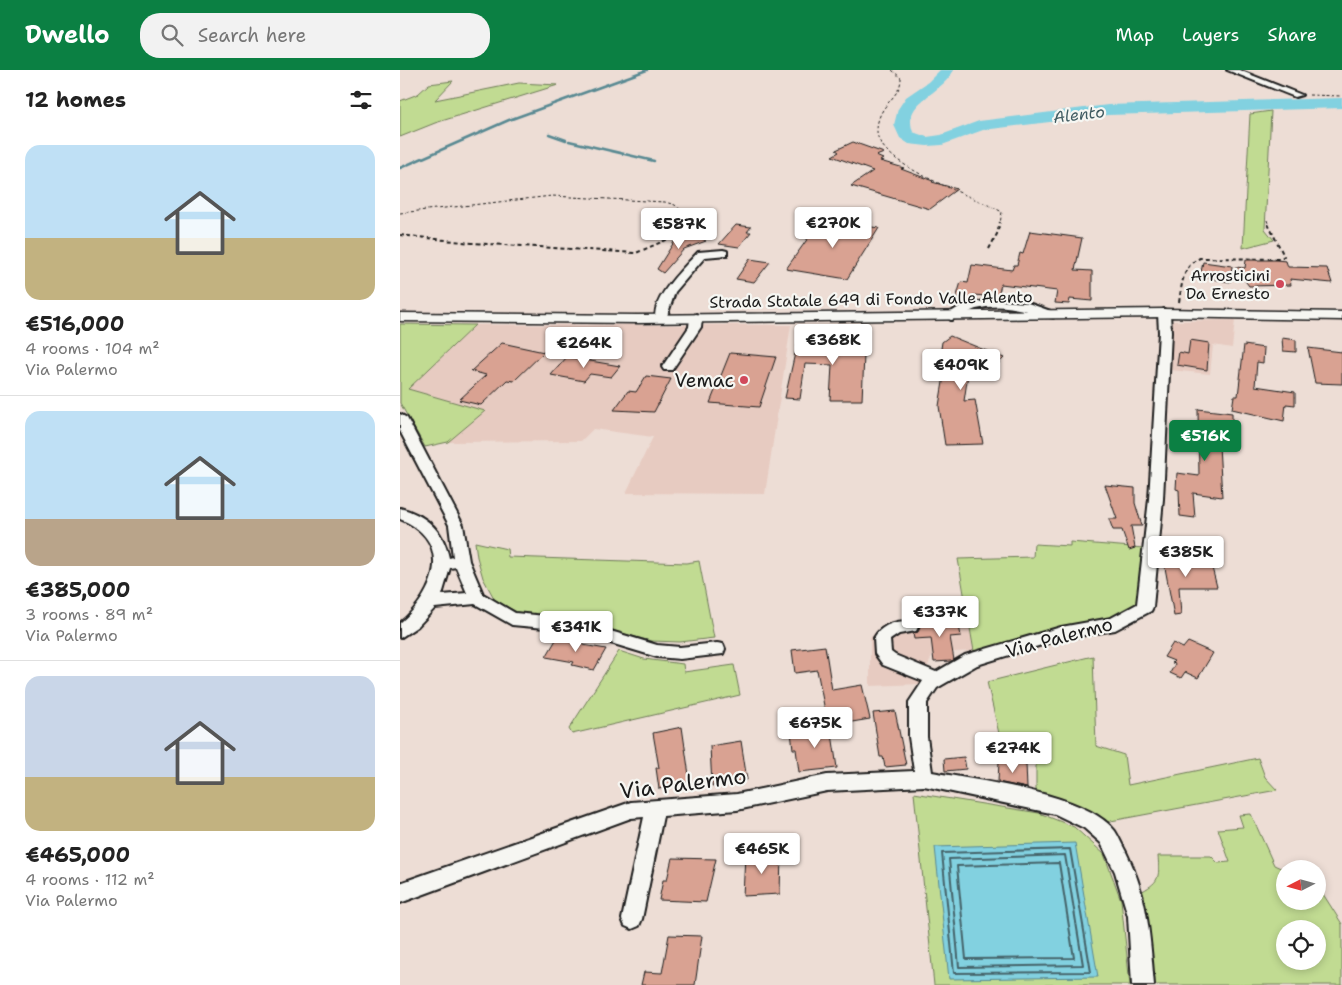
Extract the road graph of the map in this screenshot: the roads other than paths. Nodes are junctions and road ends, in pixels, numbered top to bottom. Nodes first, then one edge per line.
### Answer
1 (1231, 70) edge
2 (1298, 95) road end
3 (723, 253) dead end
4 (1171, 313) junction
5 (1342, 316) edge
6 (400, 317) edge
7 (696, 318) junction
8 (661, 319) junction
9 (668, 367) dead end
10 (400, 418) edge
11 (400, 514) edge
12 (461, 561) junction
13 (442, 564) junction
14 (477, 598) junction
15 (431, 602) junction
16 (910, 627) dead end
17 (400, 632) edge
18 (718, 649) dead end
19 (937, 680) junction
20 (924, 778) junction
21 (652, 808) junction
22 (400, 893) edge
23 (632, 919) dead end
24 (1143, 985) edge

1 - 2 street
3 - 8 street
4 - 5 main road, Strada Statale 649 di Fondo Valle Alento
4 - 7 main road, Strada Statale 649 di Fondo Valle Alento
4 - 19 street, Via Palermo
6 - 8 main road, Strada Statale 649 di Fondo Valle Alento
7 - 8 main road, Strada Statale 649 di Fondo Valle Alento
7 - 9 street
10 - 12 street
11 - 13 street
12 - 13 street
12 - 14 street
13 - 15 street
14 - 15 street
14 - 18 street
15 - 17 street
16 - 19 street
19 - 20 street, Via Palermo
20 - 21 street, Via Palermo
20 - 24 street, Via Palermo
21 - 22 street, Via Palermo
21 - 23 street

